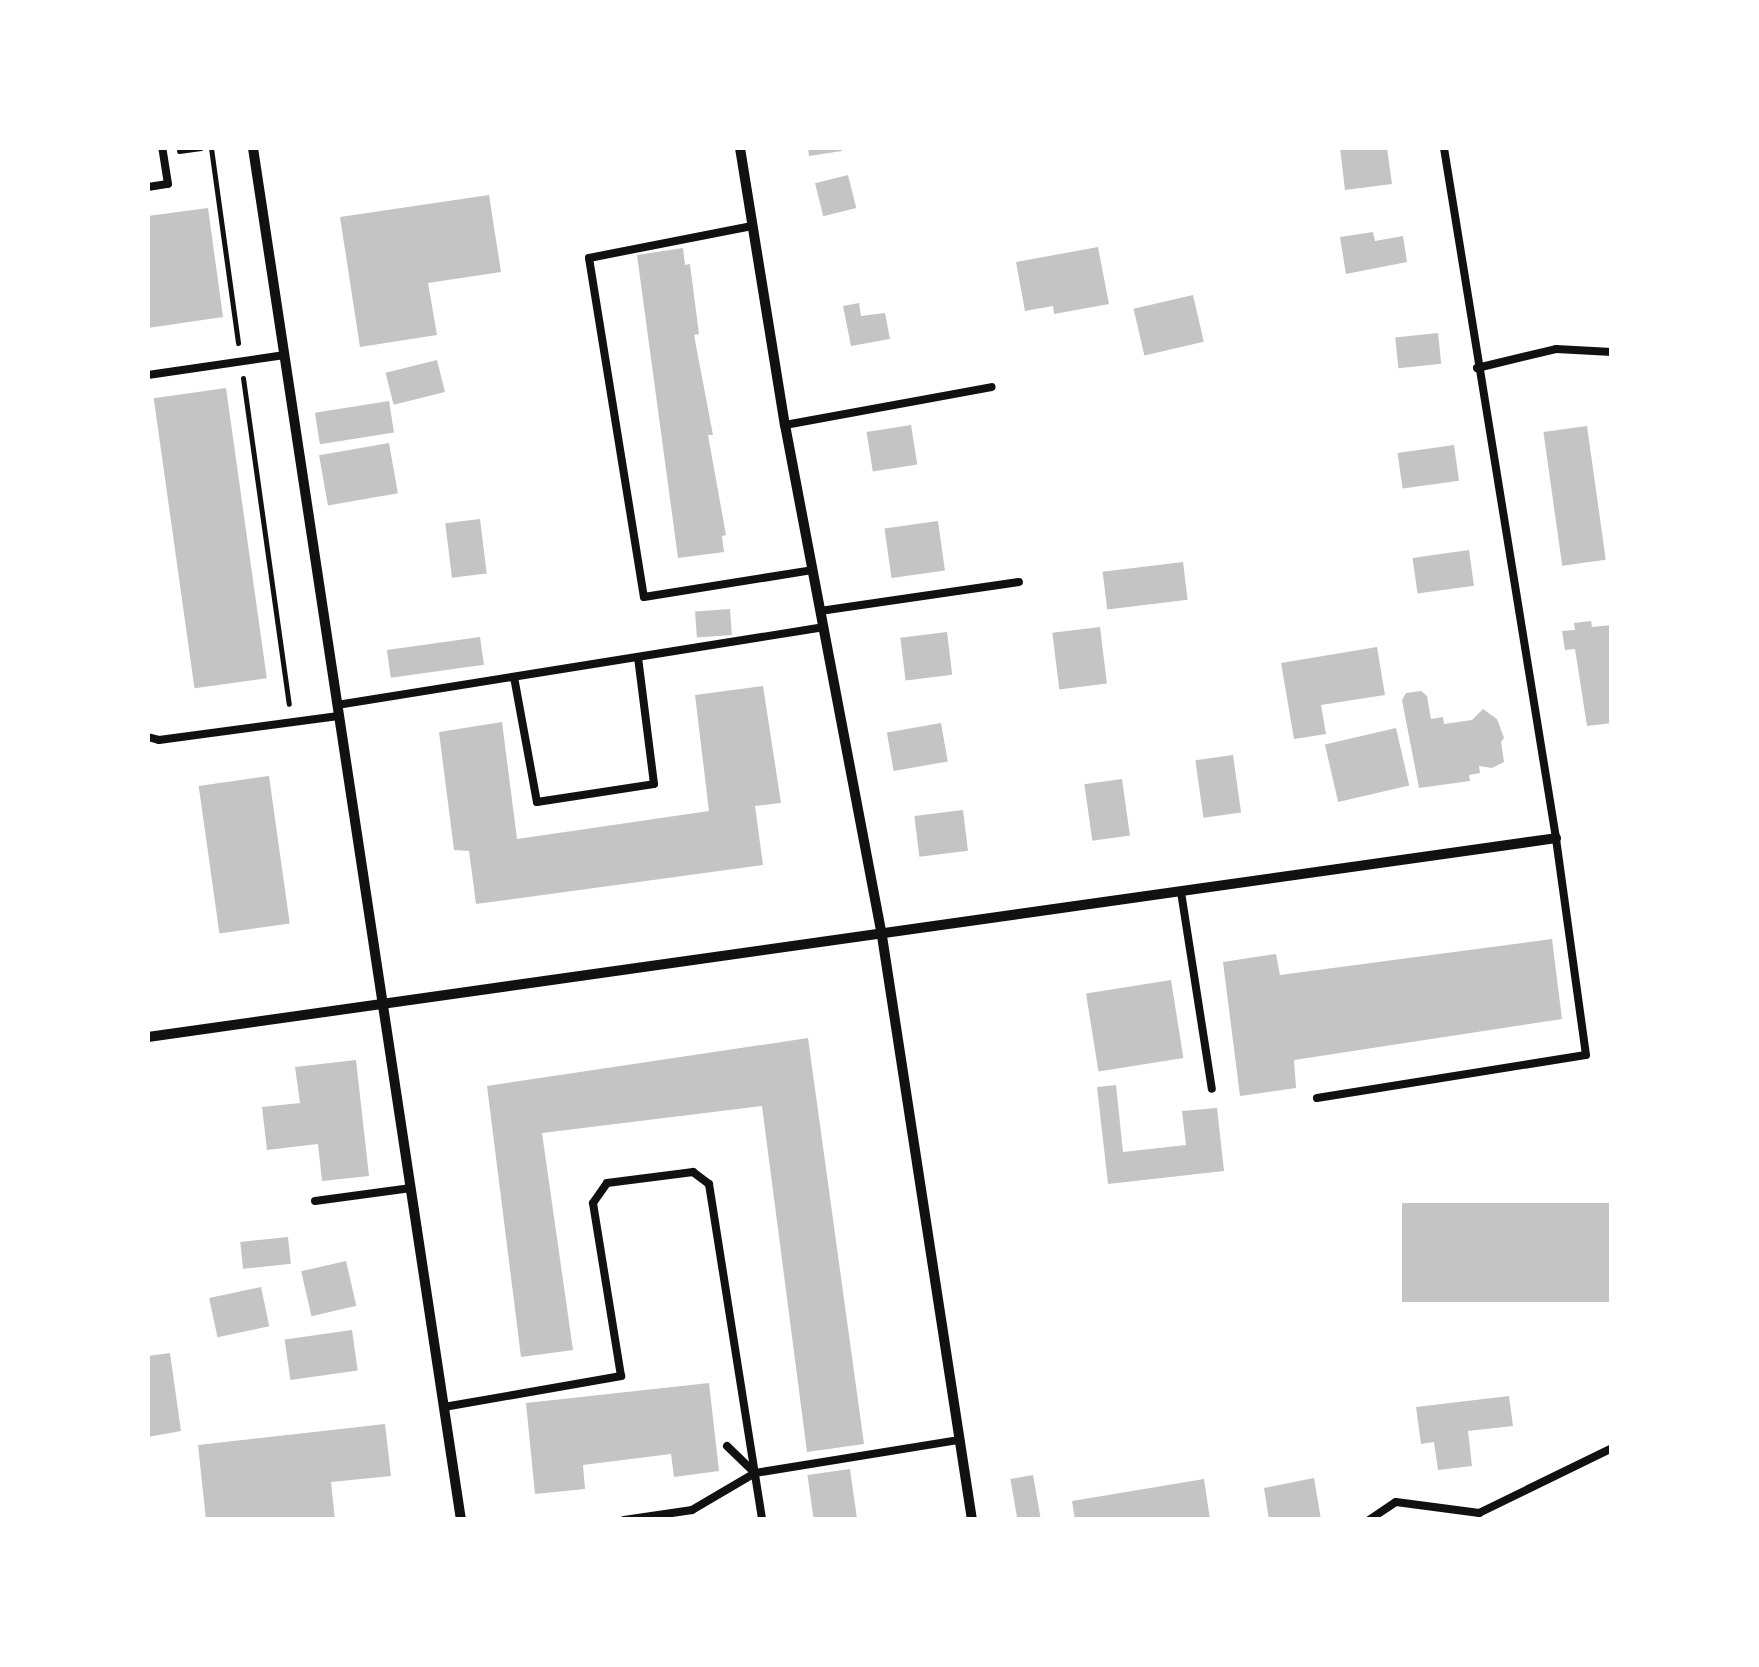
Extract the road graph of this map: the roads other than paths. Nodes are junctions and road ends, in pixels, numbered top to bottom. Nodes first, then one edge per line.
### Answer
1 (162, 148) edge
2 (253, 148) edge
3 (740, 148) edge
4 (1444, 148) edge
5 (148, 187) edge
6 (752, 226) junction
7 (1612, 352) edge
8 (285, 354) junction
9 (1477, 368) junction
10 (148, 375) edge
11 (992, 387) dead end
12 (784, 424) junction
13 (812, 570) junction
14 (1019, 582) dead end
15 (820, 611) junction
16 (823, 627) junction
17 (638, 657) junction
18 (514, 677) junction
19 (338, 711) junction
20 (148, 736) edge
21 (1556, 838) junction
22 (1181, 892) junction
23 (882, 936) junction
24 (382, 1002) junction
25 (148, 1037) edge
26 (1212, 1089) dead end
27 (1317, 1098) dead end
28 (411, 1188) junction
29 (315, 1200) dead end
30 (444, 1408) junction
31 (960, 1440) junction
32 (727, 1446) dead end
33 (1612, 1448) edge
34 (755, 1473) junction
35 (461, 1520) edge
36 (624, 1520) edge
37 (762, 1520) edge
38 (972, 1520) edge
39 (1369, 1520) edge

1 - 5 lane
2 - 8 street
3 - 6 street
4 - 9 lane
6 - 12 street
6 - 13 lane
7 - 9 lane
8 - 10 lane
8 - 19 street
9 - 21 lane
11 - 12 lane
12 - 13 street
13 - 15 street
14 - 15 lane
15 - 16 street
16 - 17 lane
16 - 23 street
17 - 18 lane
17 - 18 lane
18 - 19 lane
19 - 20 lane
19 - 24 street
21 - 22 street
21 - 27 lane
22 - 23 street
22 - 26 lane
23 - 24 street
23 - 31 street
24 - 25 street
24 - 28 street
28 - 29 lane
28 - 30 street
30 - 34 lane
30 - 35 street
31 - 34 lane
31 - 38 street
32 - 34 lane
33 - 39 lane
34 - 36 lane
34 - 37 lane

